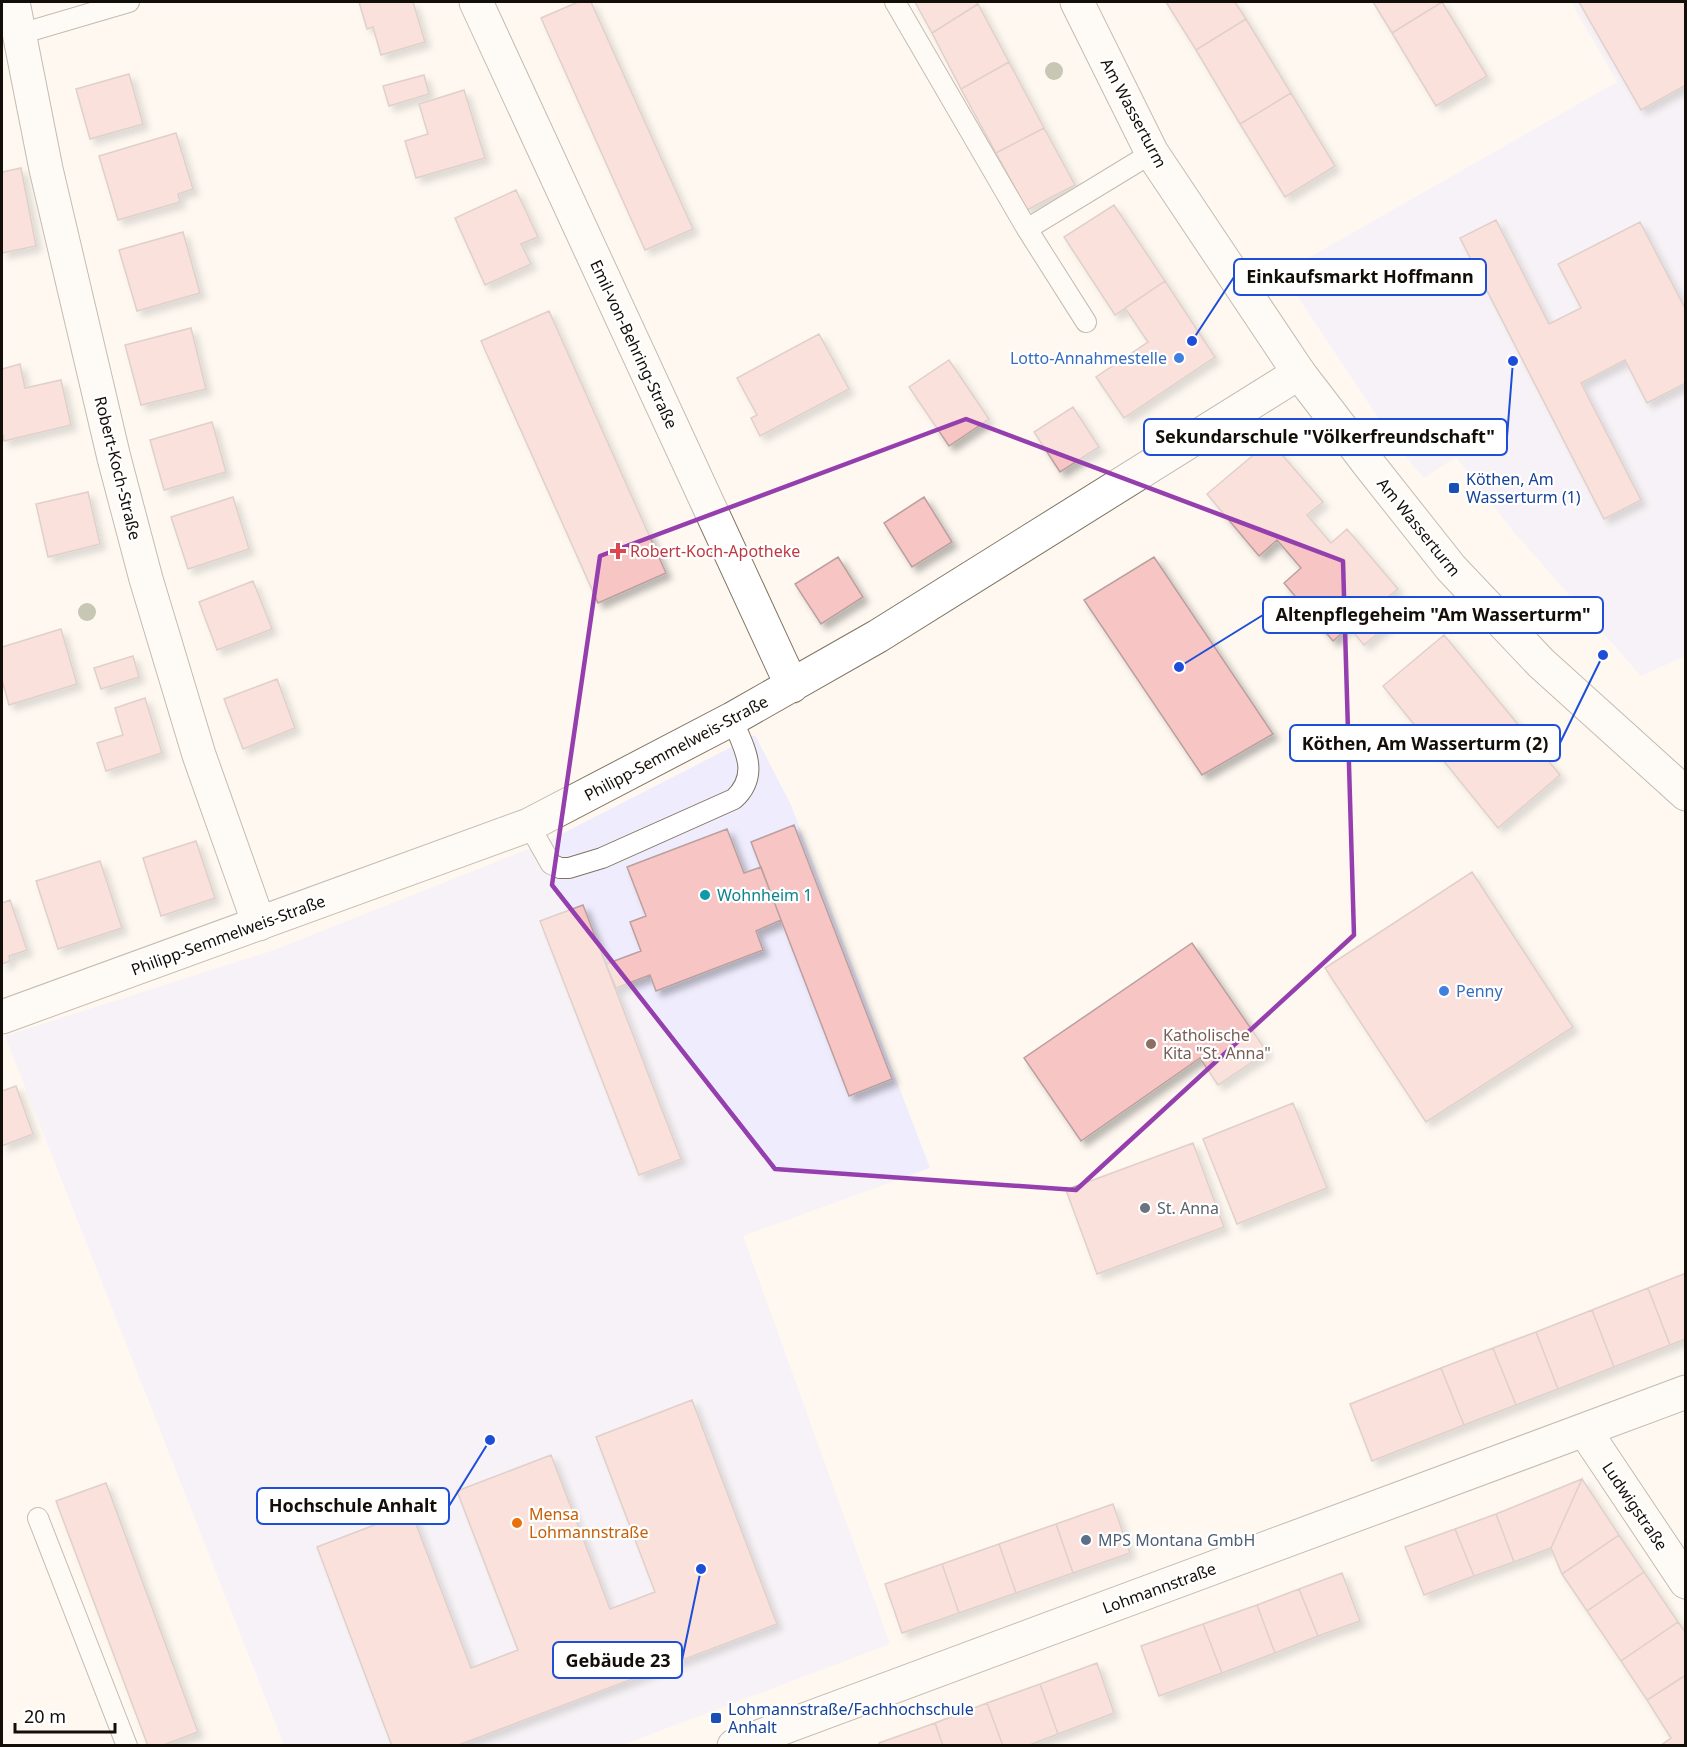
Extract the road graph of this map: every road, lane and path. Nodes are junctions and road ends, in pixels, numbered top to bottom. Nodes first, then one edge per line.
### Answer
1 (13, 2) edge
2 (129, 2) edge
3 (476, 2) edge
4 (895, 2) edge
5 (1077, 2) edge
6 (20, 34) junction
7 (1152, 153) junction
8 (1027, 230) junction
9 (1086, 322) dead end
10 (1299, 373) junction
11 (792, 686) junction
12 (732, 719) junction
13 (1686, 794) edge
14 (529, 825) junction
15 (259, 924) junction
16 (2, 1017) edge
17 (1686, 1392) edge
18 (1585, 1431) junction
19 (38, 1518) dead end
20 (1686, 1582) edge
21 (127, 1746) edge
22 (734, 1746) edge

1 - 6 street, Robert-Koch-Straße
2 - 6 lane
3 - 11 street, Emil-von-Behring-Straße
4 - 8 lane
5 - 7 street, Am Wasserturm
6 - 15 street, Robert-Koch-Straße
7 - 8 lane
7 - 10 street, Am Wasserturm
8 - 9 lane
10 - 11 street, Philipp-Semmelweis-Straße
10 - 13 street, Am Wasserturm
11 - 12 street, Philipp-Semmelweis-Straße
12 - 14 street, Philipp-Semmelweis-Straße
12 - 14 lane
14 - 15 street, Philipp-Semmelweis-Straße
15 - 16 street, Philipp-Semmelweis-Straße
17 - 18 street, Lohmannstraße
18 - 20 street, Ludwigstraße
18 - 22 street, Lohmannstraße
19 - 21 lane

